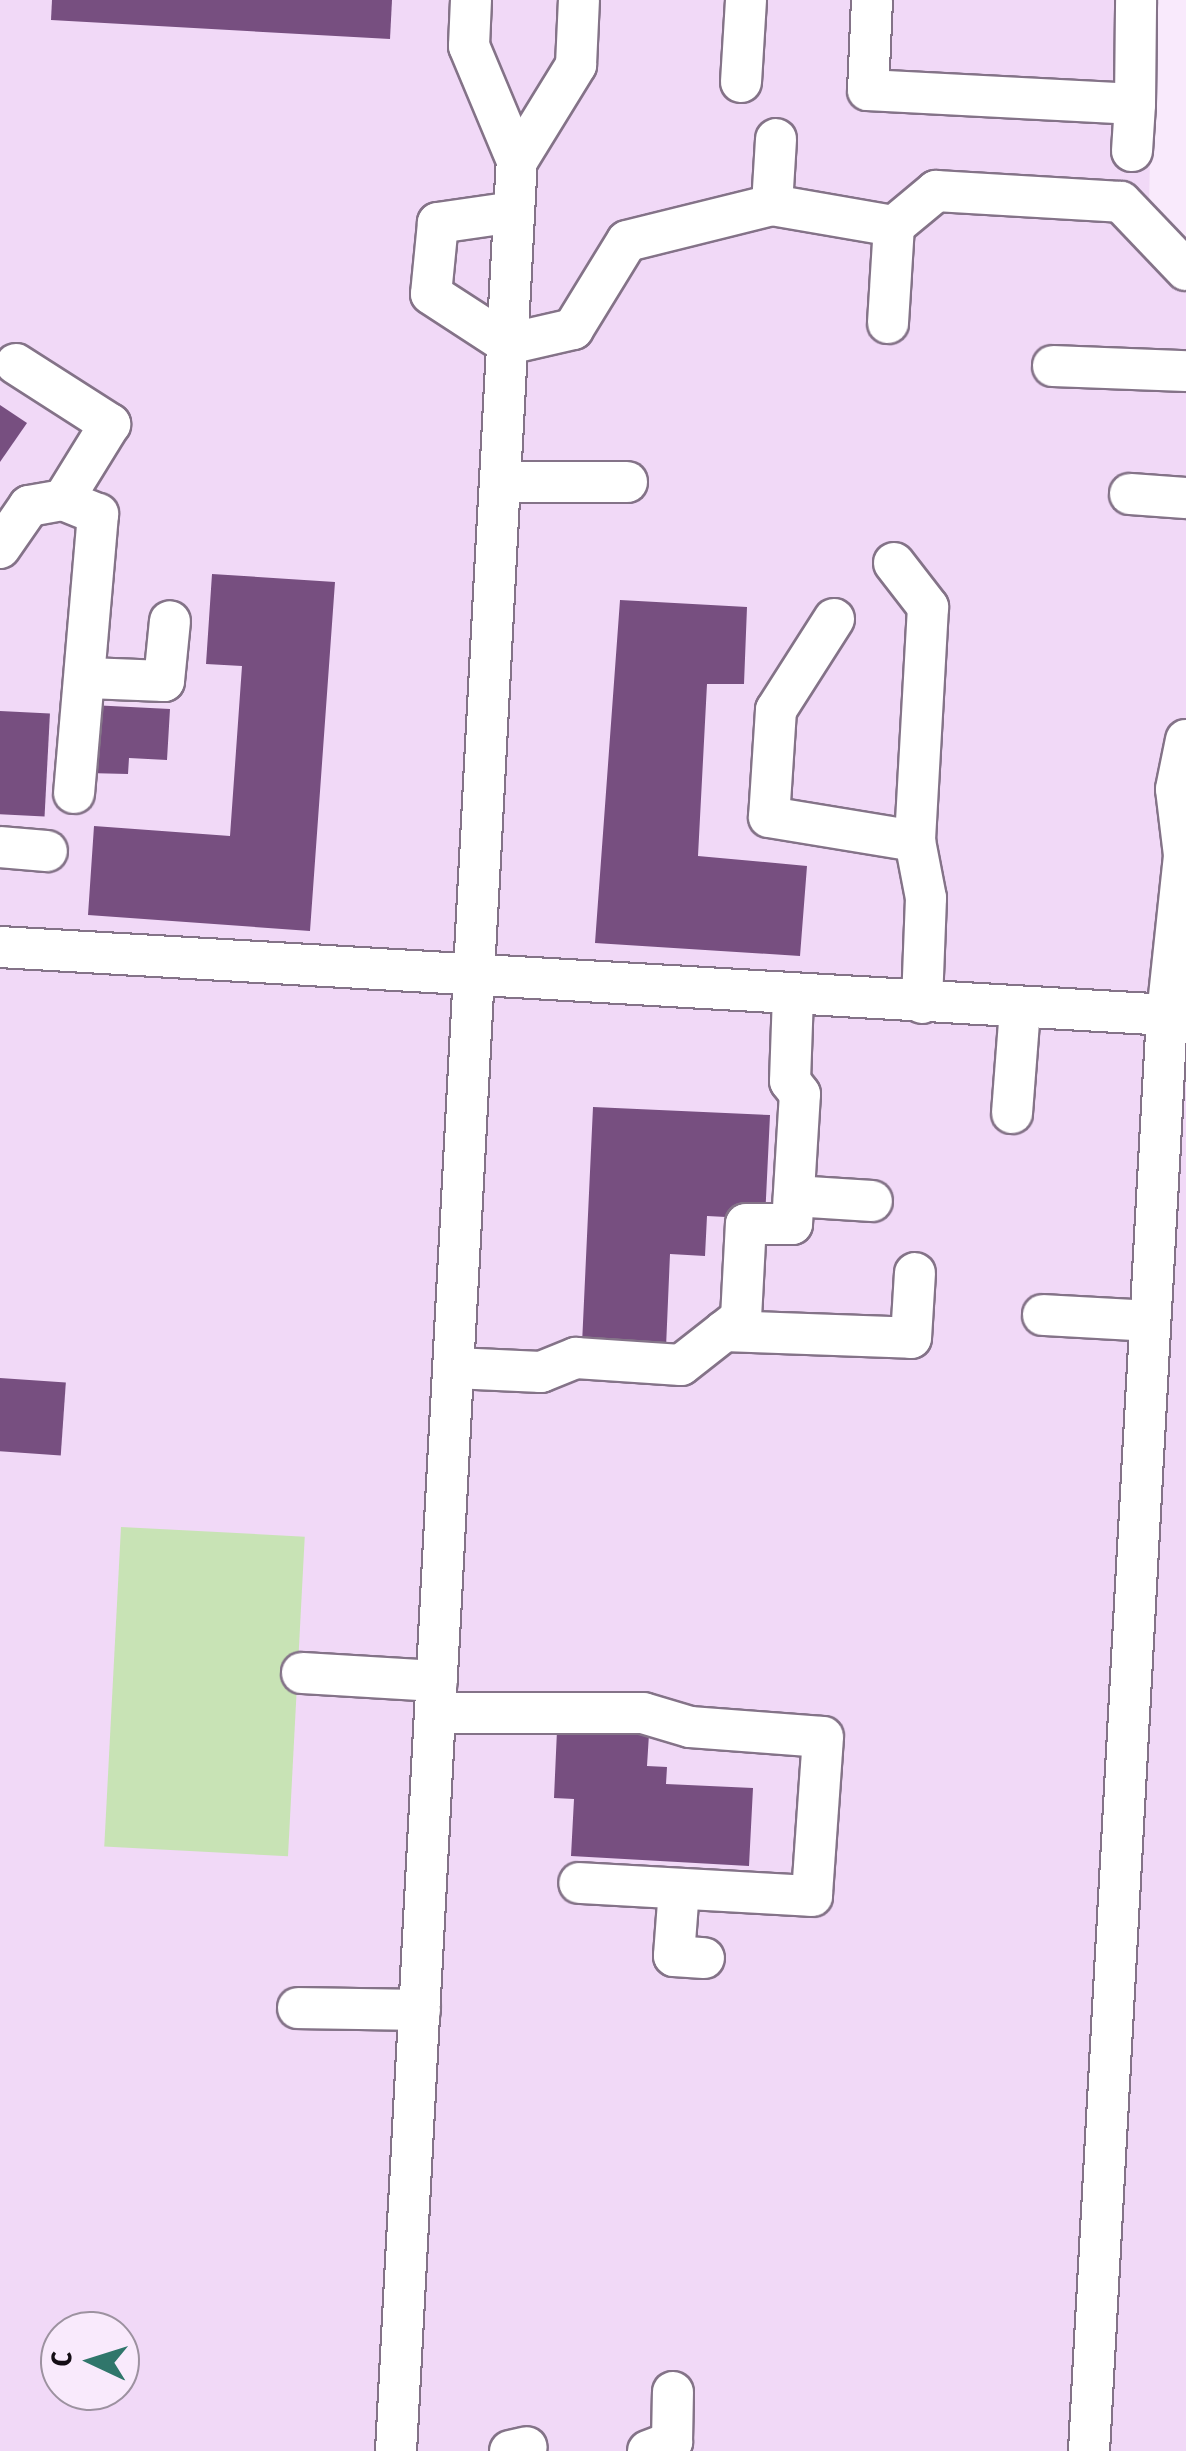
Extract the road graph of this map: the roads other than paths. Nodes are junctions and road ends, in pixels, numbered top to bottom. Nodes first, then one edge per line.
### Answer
1 (471, 0) edge
2 (579, 0) edge
3 (746, 0) edge
4 (872, 0) edge
5 (1136, 0) edge
6 (742, 82) dead end
7 (1135, 104) junction
8 (776, 140) dead end
9 (1132, 150) dead end
10 (517, 161) junction
11 (772, 205) junction
12 (514, 212) junction
13 (894, 226) junction
14 (1186, 270) edge
15 (888, 323) dead end
16 (508, 344) junction
17 (16, 364) dead end
18 (1053, 366) dead end
19 (1186, 371) edge
20 (500, 482) junction
21 (627, 482) dead end
22 (1130, 494) dead end
23 (1186, 498) edge
24 (63, 500) junction
25 (0, 548) edge
26 (894, 562) dead end
27 (834, 619) dead end
28 (170, 621) dead end
29 (88, 678) junction
30 (1186, 740) edge
31 (74, 793) dead end
32 (915, 841) junction
33 (0, 847) edge
34 (47, 851) dead end
35 (0, 948) edge
36 (474, 980) junction
37 (794, 996) junction
38 (922, 1003) junction
39 (1020, 1008) junction
40 (1176, 1016) edge
41 (1012, 1113) dead end
42 (794, 1196) junction
43 (872, 1201) dead end
44 (915, 1273) dead end
45 (1043, 1315) dead end
46 (1150, 1321) junction
47 (724, 1331) junction
48 (454, 1368) junction
49 (302, 1672) dead end
50 (437, 1697) junction
51 (580, 1884) dead end
52 (679, 1889) junction
53 (704, 1958) dead end
54 (298, 2008) dead end
55 (420, 2010) junction
56 (673, 2392) dead end
57 (396, 2451) edge
58 (648, 2451) edge
59 (1089, 2451) edge

1 - 10 lane
2 - 10 lane
3 - 6 lane
4 - 7 lane
5 - 7 lane
7 - 9 lane
8 - 11 lane
10 - 12 lane
11 - 13 lane
11 - 16 lane
12 - 16 lane
12 - 16 lane
13 - 14 lane
13 - 15 lane
16 - 20 lane
17 - 24 lane
18 - 19 lane
20 - 21 lane
20 - 36 lane
22 - 23 lane
24 - 25 lane
24 - 29 lane
26 - 32 lane
27 - 32 lane
28 - 29 lane
29 - 31 lane
30 - 40 lane
32 - 38 lane
33 - 34 lane
35 - 36 lane
36 - 37 lane
36 - 48 lane
37 - 38 lane
37 - 42 lane
38 - 39 lane
39 - 40 lane
39 - 41 lane
40 - 46 lane
42 - 43 lane
42 - 47 lane
44 - 47 lane
45 - 46 lane
46 - 59 lane
47 - 48 lane
48 - 50 lane
49 - 50 lane
50 - 52 lane
50 - 55 lane
51 - 52 lane
52 - 53 lane
54 - 55 lane
55 - 57 lane
56 - 58 lane

